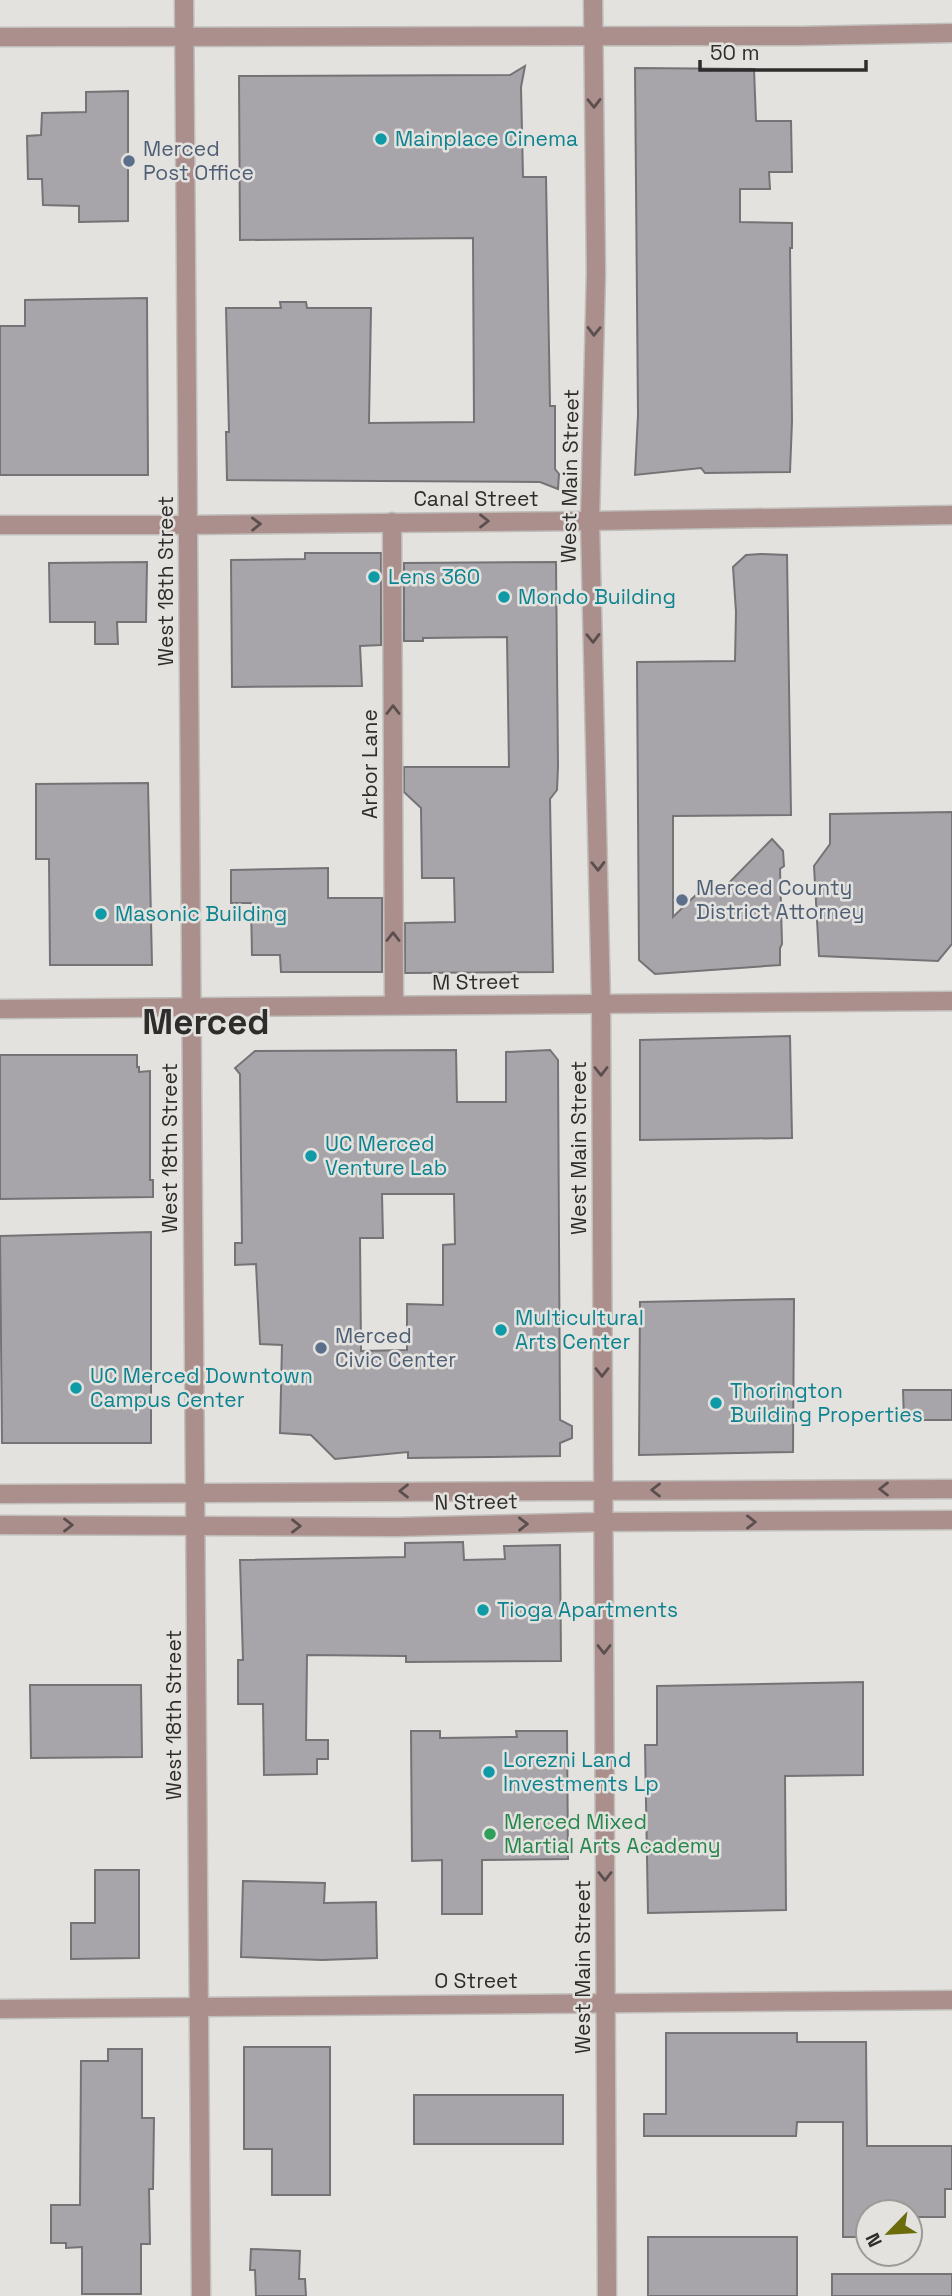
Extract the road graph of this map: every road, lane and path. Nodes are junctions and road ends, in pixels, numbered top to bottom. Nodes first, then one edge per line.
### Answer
1 (184, 0) edge
2 (593, 0) edge
3 (952, 33) edge
4 (593, 35) junction
5 (0, 37) edge
6 (185, 37) junction
7 (952, 515) edge
8 (590, 521) junction
9 (392, 522) junction
10 (0, 525) edge
11 (188, 525) junction
12 (952, 1001) edge
13 (601, 1003) junction
14 (394, 1005) junction
15 (192, 1007) junction
16 (0, 1009) edge
17 (952, 1489) edge
18 (603, 1490) junction
19 (195, 1493) junction
20 (0, 1494) edge
21 (952, 1520) edge
22 (603, 1522) junction
23 (0, 1525) edge
24 (196, 1526) junction
25 (952, 2000) edge
26 (606, 2003) junction
27 (199, 2008) junction
28 (0, 2009) edge
29 (201, 2296) edge
30 (607, 2296) edge

1 - 6 street, West 18th Street
2 - 4 street, West Main Street
3 - 4 street
4 - 6 street
4 -> 8 street, West Main Street
5 - 6 street
6 - 11 street, West 18th Street
7 - 8 street, Canal Street
9 -> 8 street, Canal Street
8 -> 13 street, West Main Street
11 -> 9 street, Canal Street
14 -> 9 street, Arbor Lane
10 - 11 street, Canal Street
11 - 15 street, West 18th Street
12 - 13 street, M Street
13 - 14 street, M Street
13 -> 18 street, West Main Street
14 - 15 street, M Street
15 - 16 street, M Street
15 - 19 street, West 18th Street
17 -> 18 street, N Street
18 -> 19 street, N Street
18 - 22 street, West Main Street
19 - 20 street, N Street
19 - 24 street, West 18th Street
22 -> 21 street, N Street
24 -> 22 street, N Street
22 -> 26 street, West Main Street
23 -> 24 street, N Street
24 - 27 street, West 18th Street
25 - 26 street, O Street
26 - 27 street, O Street
26 - 30 street, West Main Street
27 - 28 street, O Street
27 - 29 street, West 18th Street

